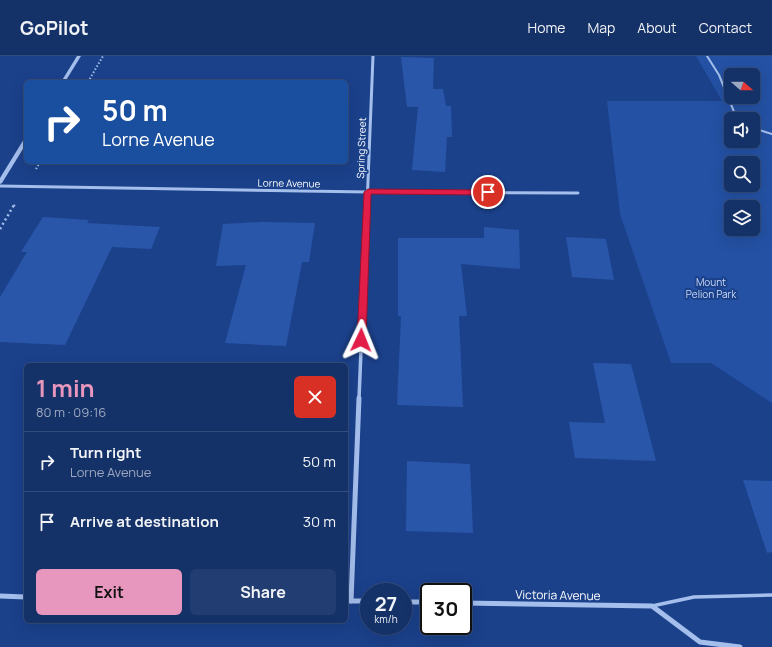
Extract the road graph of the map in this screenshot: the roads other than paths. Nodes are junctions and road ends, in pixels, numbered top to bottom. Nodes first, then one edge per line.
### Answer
1 (79, 56) edge
2 (373, 56) edge
3 (707, 56) edge
4 (64, 80) edge
5 (734, 112) edge
6 (760, 130) edge
7 (772, 134) edge
8 (24, 143) edge
9 (0, 182) edge
10 (0, 186) edge
11 (368, 192) junction
12 (578, 193) dead end
13 (772, 595) edge
14 (0, 596) edge
15 (24, 596) edge
16 (349, 601) edge
17 (360, 601) edge
18 (472, 603) edge
19 (652, 606) junction
20 (740, 647) edge

1 - 4 street
2 - 11 street, Spring Street
3 - 5 lane
6 - 7 lane
8 - 9 street
10 - 11 street, Lorne Avenue
11 - 12 street, Lorne Avenue
11 - 16 street, Spring Street
13 - 19 lane, Victoria Avenue
14 - 15 street
16 - 17 street
18 - 19 street, Victoria Avenue
19 - 20 street

